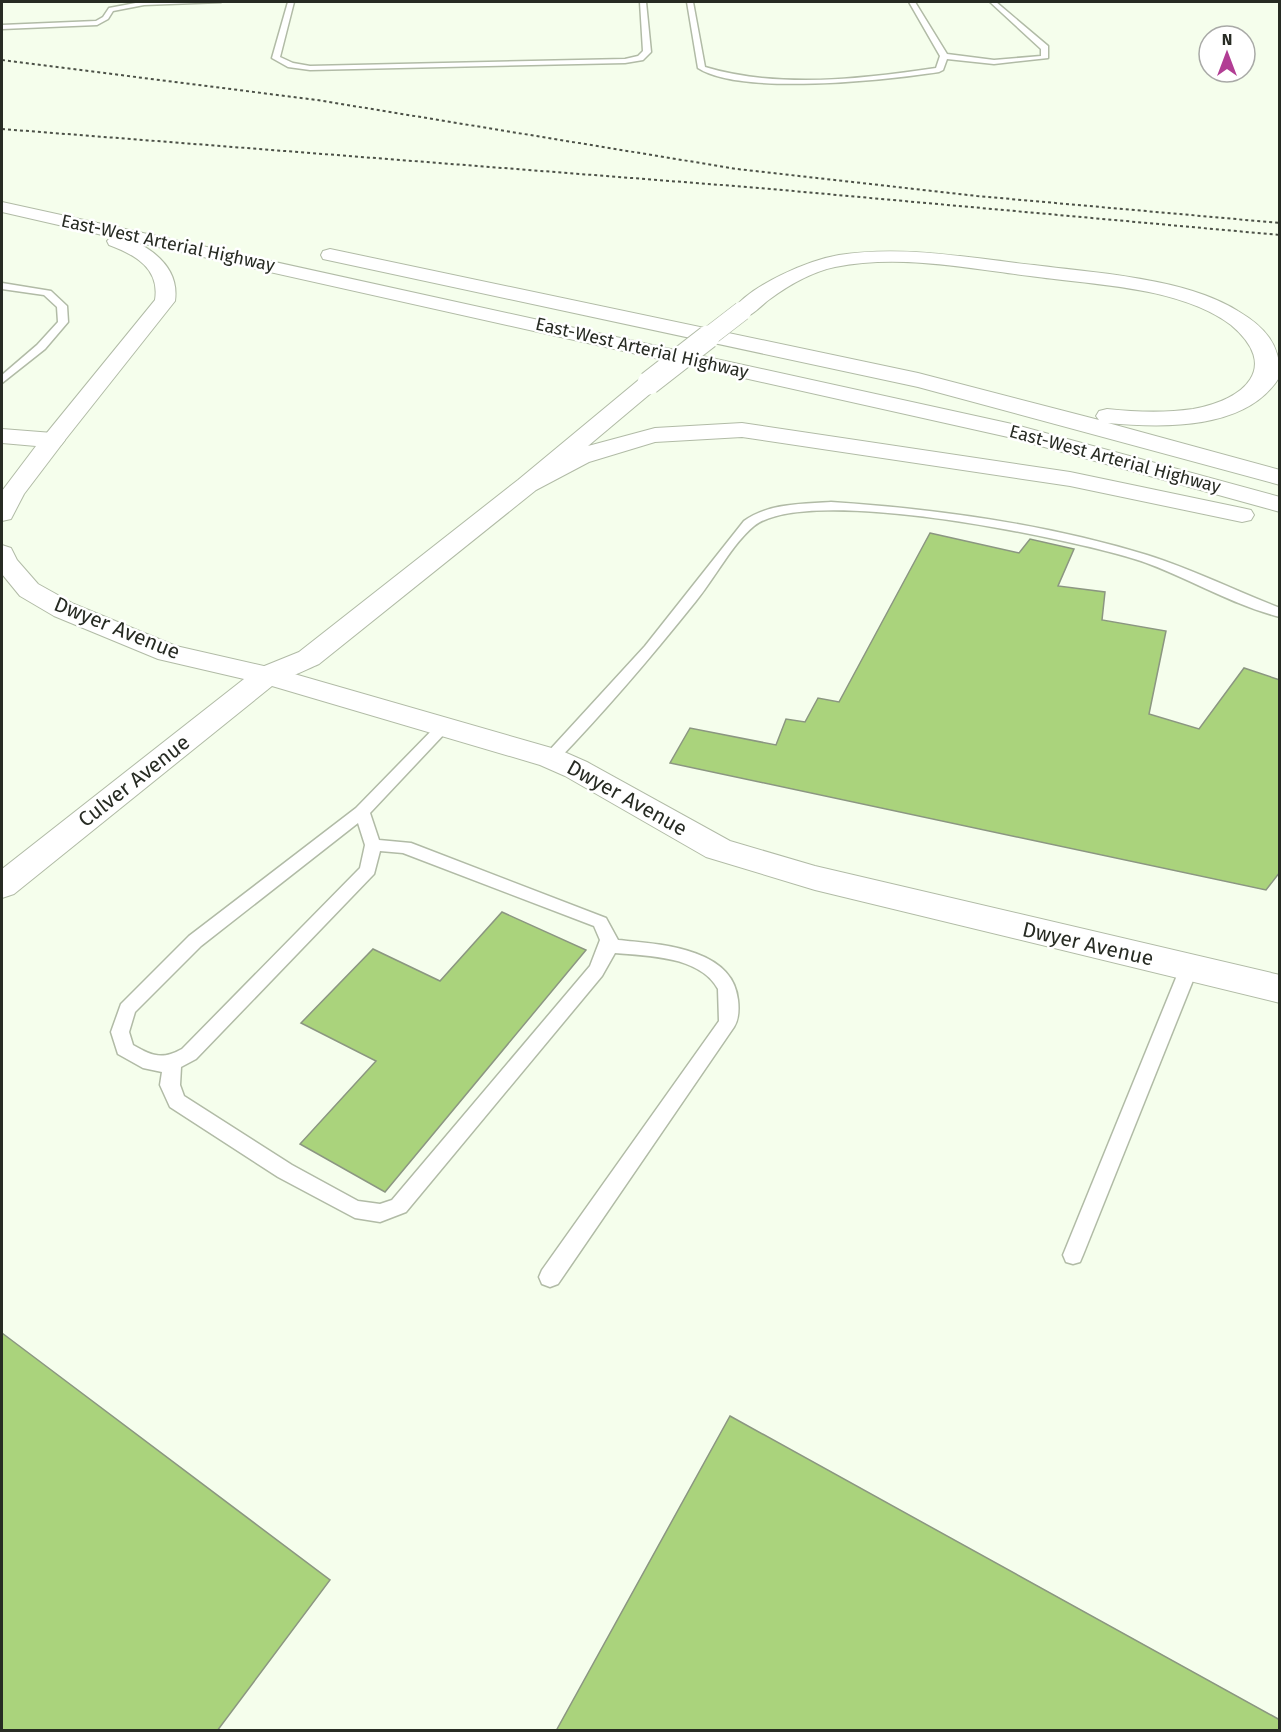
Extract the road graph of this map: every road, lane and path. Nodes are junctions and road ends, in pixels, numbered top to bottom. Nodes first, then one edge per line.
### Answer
1 (218, 2) edge
2 (291, 2) edge
3 (643, 2) edge
4 (690, 2) edge
5 (912, 2) edge
6 (993, 2) edge
7 (2, 27) edge
8 (944, 56) junction
9 (2, 188) edge
10 (2, 207) edge
11 (35, 214) junction
12 (132, 215) dead end
13 (305, 250) dead end
14 (2, 286) edge
15 (735, 310) junction
16 (1268, 320) dead end
17 (2, 380) edge
18 (918, 380) junction
19 (642, 381) junction
20 (2, 436) edge
21 (53, 440) junction
22 (1280, 478) edge
23 (527, 485) junction
24 (1280, 505) edge
25 (2, 514) edge
26 (1280, 524) edge
27 (2, 553) edge
28 (1280, 613) edge
29 (267, 675) junction
30 (444, 726) junction
31 (551, 758) junction
32 (362, 812) junction
33 (373, 845) junction
34 (2, 886) edge
35 (611, 946) junction
36 (1189, 968) junction
37 (1280, 989) edge
38 (172, 1065) junction
39 (1073, 1255) dead end
40 (550, 1277) dead end

1 - 7 lane
2 - 3 lane
4 - 8 lane
5 - 8 lane
6 - 8 lane
9 - 12 main road, East-West Arterial Highway
10 - 11 main road, East-West Arterial Highway
11 - 21 main road
11 - 24 main road, East-West Arterial Highway
13 - 18 main road, East-West Arterial Highway
14 - 17 lane
15 - 16 main road
15 - 18 main road
15 - 19 main road, bridge
18 - 22 main road, East-West Arterial Highway
19 - 23 main road
19 - 29 main road
20 - 21 main road
21 - 25 main road
23 - 26 main road
23 - 29 main road
27 - 29 main road, Dwyer Avenue
28 - 31 lane
29 - 30 main road, Dwyer Avenue
29 - 34 main road, Culver Avenue
30 - 31 main road, Dwyer Avenue
30 - 32 lane
31 - 36 main road, Dwyer Avenue
32 - 33 lane
32 - 38 lane
33 - 35 lane
33 - 38 lane
35 - 38 lane
35 - 40 lane
36 - 37 main road, Dwyer Avenue
36 - 39 lane

